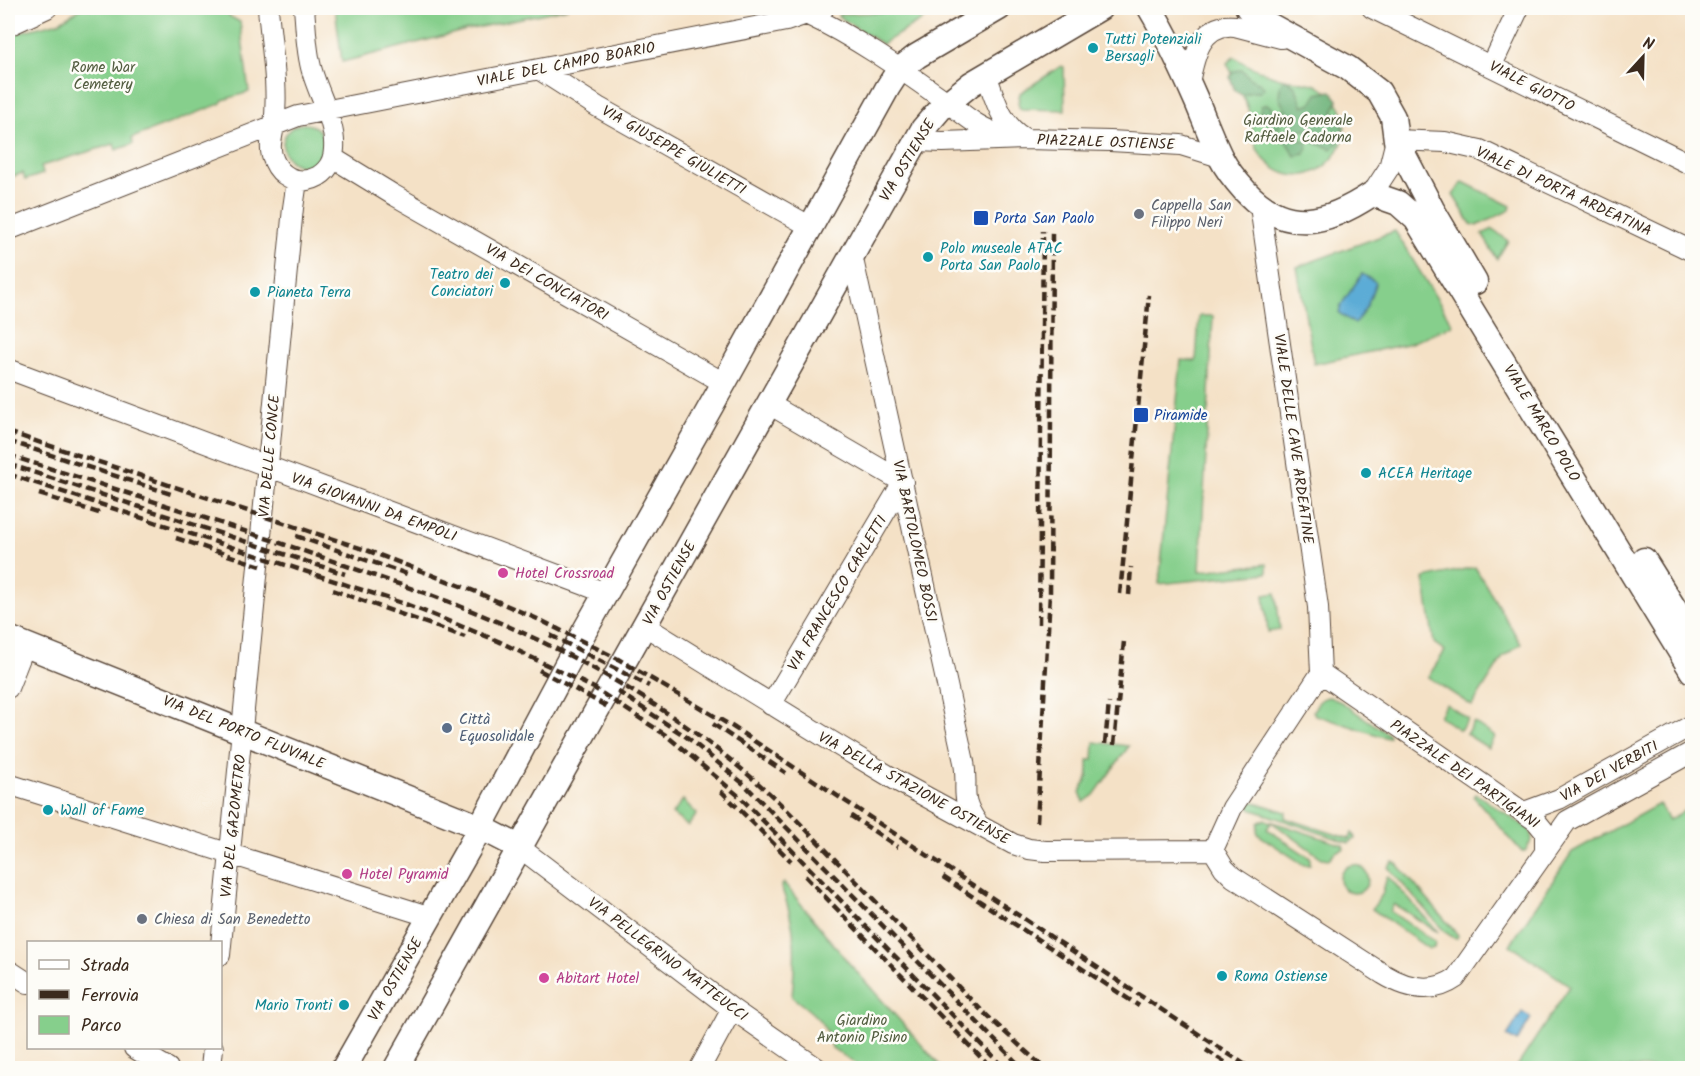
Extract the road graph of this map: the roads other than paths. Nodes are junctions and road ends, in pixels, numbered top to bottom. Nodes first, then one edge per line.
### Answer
1 (47, 8) edge
2 (268, 8) edge
3 (304, 8) edge
4 (824, 8) edge
5 (999, 8) edge
6 (1100, 8) edge
7 (1150, 8) edge
8 (1248, 8) edge
9 (1372, 8) edge
10 (1519, 8) edge
11 (806, 14) junction
12 (8, 26) edge
13 (1304, 44) junction
14 (1492, 65) junction
15 (540, 70) junction
16 (899, 70) junction
17 (986, 74) junction
18 (1189, 83) junction
19 (947, 102) junction
20 (325, 110) junction
21 (274, 126) junction
22 (1026, 139) junction
23 (1396, 140) junction
24 (916, 141) junction
25 (1221, 157) junction
26 (333, 158) junction
27 (1692, 165) edge
28 (297, 181) junction
29 (1372, 194) junction
30 (1260, 206) junction
31 (810, 227) junction
32 (8, 230) edge
33 (1692, 251) edge
34 (852, 255) junction
35 (8, 369) edge
36 (724, 383) junction
37 (769, 404) junction
38 (268, 467) junction
39 (903, 482) junction
40 (606, 593) junction
41 (645, 626) junction
42 (1692, 637) edge
43 (16, 641) edge
44 (1692, 671) edge
45 (1321, 672) junction
46 (8, 688) edge
47 (771, 705) junction
48 (1692, 725) edge
49 (243, 732) junction
50 (1692, 752) edge
51 (8, 784) edge
52 (1524, 812) junction
53 (978, 824) junction
54 (500, 837) junction
55 (1213, 850) junction
56 (1545, 851) junction
57 (231, 854) junction
58 (431, 917) junction
59 (222, 941) edge
60 (8, 970) edge
61 (27, 982) edge
62 (732, 1009) junction
63 (137, 1049) edge
64 (213, 1049) edge
65 (168, 1068) edge
66 (211, 1068) edge
67 (344, 1068) edge
68 (396, 1068) edge
69 (700, 1068) edge
70 (817, 1068) edge

1 - 12 street
2 - 21 street
3 - 20 street
4 - 11 street, VIALE DEL CAMPO BOARIO
5 - 16 main road
6 - 17 main road
7 - 18 main road
8 - 13 main road
9 - 14 street, VIALE GIOTTO
10 - 14 street
11 - 15 street, VIALE DEL CAMPO BOARIO
11 - 16 street
13 - 18 street
13 - 23 main road
14 - 27 street, VIALE GIOTTO
15 - 20 street, VIALE DEL CAMPO BOARIO
15 - 31 street, VIA GIUSEPPE GIULIETTI
16 - 19 street, PIAZZALE OSTIENSE
16 - 31 main road, VIA OSTIENSE
17 - 19 main road
17 - 22 street, PIAZZALE OSTIENSE
18 - 25 main road
19 - 22 street, PIAZZALE OSTIENSE
19 - 24 main road, VIA OSTIENSE
20 - 21 street
20 - 26 street
21 - 28 street
21 - 32 street
22 - 24 street, PIAZZALE OSTIENSE
22 - 25 street, PIAZZALE OSTIENSE
23 - 29 street
23 - 33 street, VIALE DI PORTA ARDEATINA
23 - 42 main road, VIALE MARCO POLO
24 - 34 main road, VIA OSTIENSE
25 - 30 main road
26 - 28 street
26 - 36 street, VIA DEI CONCIATORI
28 - 38 street, VIA DELLE CONCE
29 - 30 main road
29 - 44 main road, VIALE MARCO POLO
30 - 45 street, VIALE DELLE CAVE ARDEATINE
31 - 36 main road, VIA OSTIENSE
34 - 37 main road, VIA OSTIENSE
34 - 39 street, VIA BARTOLOMEO BOSSI
35 - 38 street, VIA GIOVANNI DA EMPOLI
36 - 40 main road, VIA OSTIENSE
37 - 39 street
37 - 41 main road, VIA OSTIENSE
38 - 40 street, VIA GIOVANNI DA EMPOLI
38 - 49 street, VIA DELLE CONCE
39 - 47 street, VIA FRANCESCO CARLETTI
39 - 53 street, VIA BARTOLOMEO BOSSI
40 - 54 main road, VIA OSTIENSE
41 - 47 street, VIA DELLA STAZIONE OSTIENSE
41 - 54 main road, VIA OSTIENSE
43 - 46 street
43 - 49 main road, VIA DEL PORTO FLUVIALE
45 - 52 street, PIAZZALE DEI PARTIGIANI
45 - 55 street
47 - 53 street, VIA DELLA STAZIONE OSTIENSE
48 - 52 street, VIA DEI VERBITI
49 - 54 main road, VIA DEL PORTO FLUVIALE
49 - 57 street, VIA DEL GAZOMETRO
50 - 56 street, VIA DEI VERBITI
51 - 57 street
52 - 56 street, PIAZZALE DEI PARTIGIANI
53 - 55 street, VIA DELLA STAZIONE OSTIENSE
54 - 58 main road, VIA OSTIENSE
54 - 62 street, VIA PELLEGRINO MATTEUCCI
54 - 68 main road, VIA OSTIENSE
55 - 56 street, PIAZZALE DEI PARTIGIANI
57 - 58 street
57 - 59 street, VIA DEL GAZOMETRO
58 - 67 main road, VIA OSTIENSE
60 - 61 street
62 - 69 street
62 - 70 street, VIA PELLEGRINO MATTEUCCI
63 - 65 street
64 - 66 street

